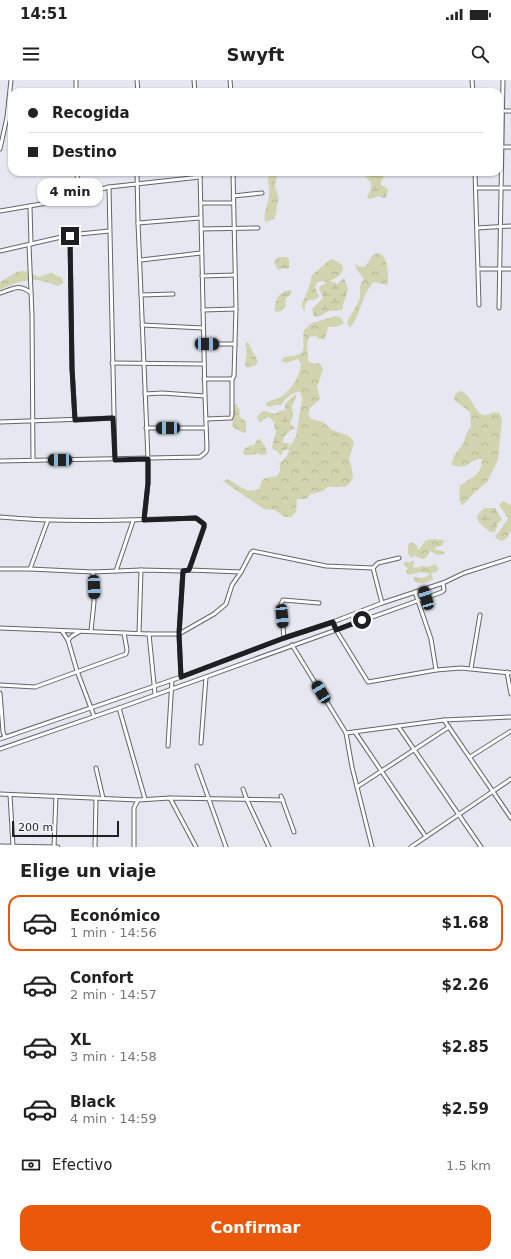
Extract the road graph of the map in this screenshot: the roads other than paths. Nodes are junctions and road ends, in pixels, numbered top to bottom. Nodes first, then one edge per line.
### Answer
1 (8, 108) edge
2 (7, 117) joint
3 (0, 127) edge
4 (5, 128) junction
5 (0, 149) edge
6 (78, 176) edge
7 (138, 176) edge
8 (232, 176) edge
9 (475, 176) edge
10 (501, 176) edge
11 (200, 177) joint
12 (138, 183) junction
13 (109, 186) junction
14 (476, 188) junction
15 (501, 188) junction
16 (511, 188) edge
17 (262, 193) dead end
18 (78, 196) junction
19 (233, 196) junction
20 (201, 203) junction
21 (233, 203) junction
22 (30, 206) junction
23 (0, 211) edge
24 (200, 218) junction
25 (138, 223) junction
26 (511, 226) edge
27 (501, 227) junction
28 (258, 228) dead end
29 (477, 228) junction
30 (201, 229) junction
31 (234, 229) junction
32 (109, 230) junction
33 (70, 236) junction
34 (30, 244) junction
35 (0, 251) edge
36 (201, 253) junction
37 (141, 260) junction
38 (479, 269) junction
39 (500, 269) junction
40 (511, 269) edge
41 (235, 275) junction
42 (202, 276) junction
43 (0, 293) edge
44 (31, 293) junction
45 (173, 294) dead end
46 (141, 295) junction
47 (479, 305) dead end
48 (499, 308) dead end
49 (236, 309) junction
50 (202, 310) junction
51 (142, 325) junction
52 (203, 328) junction
53 (204, 344) junction
54 (235, 344) junction
55 (112, 363) junction
56 (145, 363) junction
57 (204, 364) junction
58 (204, 379) junction
59 (232, 379) junction
60 (145, 394) junction
61 (204, 396) junction
62 (113, 418) junction
63 (206, 419) junction
64 (33, 420) junction
65 (75, 420) junction
66 (0, 422) edge
67 (146, 428) junction
68 (206, 428) junction
69 (148, 459) junction
70 (33, 460) junction
71 (115, 460) junction
72 (0, 461) edge
73 (0, 517) edge
74 (48, 520) junction
75 (144, 520) junction
76 (133, 521) junction
77 (398, 558) dead end
78 (511, 558) edge
79 (373, 568) junction
80 (0, 569) edge
81 (30, 569) junction
82 (140, 570) junction
83 (189, 570) junction
84 (116, 571) junction
85 (183, 571) junction
86 (93, 572) junction
87 (241, 572) junction
88 (443, 583) junction
89 (424, 589) junction
90 (414, 592) junction
91 (426, 598) junction
92 (417, 601) junction
93 (319, 603) dead end
94 (382, 603) junction
95 (480, 616) dead end
96 (333, 622) junction
97 (0, 628) edge
98 (336, 630) junction
99 (62, 631) junction
100 (91, 631) junction
101 (308, 631) junction
102 (80, 632) junction
103 (124, 633) junction
104 (139, 633) junction
105 (149, 634) junction
106 (179, 634) junction
107 (284, 638) junction
108 (311, 638) junction
109 (68, 640) junction
110 (292, 645) junction
111 (471, 668) junction
112 (436, 670) junction
113 (77, 671) junction
114 (509, 673) edge
115 (181, 677) junction
116 (206, 677) junction
117 (172, 680) junction
118 (0, 685) edge
119 (154, 686) junction
120 (171, 689) junction
121 (0, 693) edge
122 (155, 694) junction
123 (511, 694) edge
124 (90, 708) junction
125 (119, 708) junction
126 (94, 716) junction
127 (511, 716) edge
128 (444, 720) junction
129 (398, 726) junction
130 (449, 727) junction
131 (511, 731) edge
132 (355, 732) junction
133 (346, 733) junction
134 (3, 735) edge
135 (0, 739) edge
136 (201, 743) dead end
137 (168, 746) dead end
138 (0, 749) edge
139 (415, 749) junction
140 (470, 757) junction
141 (197, 766) dead end
142 (96, 768) dead end
143 (382, 771) junction
144 (511, 779) edge
145 (357, 787) junction
146 (243, 789) dead end
147 (493, 791) junction
148 (0, 794) edge
149 (10, 795) junction
150 (56, 796) junction
151 (281, 796) dead end
152 (96, 798) junction
153 (103, 798) junction
154 (170, 798) junction
155 (145, 799) junction
156 (209, 799) junction
157 (138, 800) junction
158 (247, 800) junction
159 (283, 800) junction
160 (459, 814) junction
161 (511, 818) edge
162 (294, 832) dead end
163 (426, 837) junction
164 (0, 846) edge
165 (13, 846) junction
166 (43, 847) edge
167 (54, 847) edge
168 (58, 847) edge
169 (95, 847) edge
170 (134, 847) edge
171 (196, 847) edge
172 (226, 847) edge
173 (269, 847) edge
174 (372, 847) edge
175 (411, 847) edge
176 (481, 847) edge

1 - 2 street
2 - 4 street
3 - 4 street
4 - 5 street
6 - 18 street
7 - 12 street
8 - 19 street
9 - 14 street
10 - 15 street
11 - 12 street
11 - 20 street
12 - 13 street
12 - 25 street
13 - 18 street
13 - 32 street
14 - 15 street
14 - 29 street
15 - 16 street
15 - 27 street
17 - 19 street
18 - 22 street
19 - 21 street
20 - 21 street
20 - 24 street
21 - 31 street
22 - 23 street
22 - 34 street
24 - 25 street
24 - 30 street
25 - 37 street
26 - 27 street
27 - 29 street
27 - 39 street
28 - 31 street
29 - 38 street
30 - 31 street
30 - 36 street
31 - 41 street
32 - 33 street
32 - 55 street
33 - 34 street
33 - 65 street
34 - 35 street
34 - 44 street
36 - 37 street
36 - 42 street
37 - 46 street
38 - 39 street
38 - 47 street
39 - 40 street
39 - 48 street
41 - 42 street
41 - 49 street
42 - 50 street
43 - 44 street
44 - 64 street
45 - 46 street
46 - 51 street
49 - 50 street
49 - 54 street
50 - 52 street
51 - 52 street
51 - 56 street
52 - 53 street
53 - 54 street
53 - 57 street
54 - 59 street
55 - 56 street
55 - 62 street
56 - 57 street
56 - 60 street
57 - 58 street
58 - 59 street
58 - 61 street
59 - 63 street
60 - 61 street
60 - 67 street
61 - 63 street
62 - 65 street
62 - 71 street
63 - 68 street
64 - 65 street
64 - 66 street
64 - 70 street
67 - 68 street
67 - 69 street
68 - 69 street
69 - 71 street
69 - 75 street
70 - 71 street
70 - 72 street
73 - 74 street
74 - 76 street
74 - 81 street
75 - 76 street
75 - 83 street
76 - 84 street
77 - 79 street
78 - 88 street
79 - 87 street
79 - 94 street
80 - 81 street
81 - 86 street
82 - 84 street
82 - 85 street
82 - 104 street
83 - 85 street
83 - 87 street
84 - 86 street
85 - 106 street
86 - 100 street
87 - 106 street
88 - 89 street
88 - 91 street
89 - 90 street
89 - 91 street
90 - 92 street
90 - 94 street
91 - 92 street
92 - 98 street
92 - 112 street
93 - 107 street
94 - 96 street
95 - 111 street
96 - 98 street
96 - 101 street
97 - 99 street
98 - 108 street
98 - 112 street
99 - 102 street
99 - 109 street
100 - 102 street
100 - 103 street
101 - 107 street
101 - 108 street
102 - 109 street
103 - 104 street
103 - 113 street
104 - 105 street
105 - 106 street
105 - 119 street
106 - 115 street
107 - 115 street
108 - 110 street
109 - 113 street
110 - 116 street
110 - 133 street
111 - 112 street
111 - 114 street
113 - 118 street
113 - 124 street
114 - 123 street
115 - 117 street
116 - 120 street
116 - 136 street
117 - 119 street
117 - 120 street
119 - 122 street
119 - 124 street
120 - 122 street
120 - 137 street
121 - 134 street
122 - 125 street
124 - 126 street
124 - 134 street
125 - 126 street
125 - 155 street
126 - 138 street
127 - 128 street
128 - 129 street
128 - 130 street
129 - 132 street
129 - 139 street
130 - 139 street
130 - 140 street
131 - 140 street
132 - 133 street
132 - 143 street
133 - 145 street
134 - 135 street
139 - 143 street
139 - 160 street
140 - 147 street
141 - 156 street
142 - 153 street
143 - 145 street
143 - 163 street
144 - 147 street
145 - 174 street
146 - 158 street
147 - 160 street
147 - 161 street
148 - 149 street
149 - 150 street
149 - 165 street
150 - 152 street
150 - 167 street
151 - 159 street
152 - 153 street
152 - 169 street
153 - 157 street
154 - 155 street
154 - 156 street
154 - 171 street
155 - 157 street
156 - 158 street
156 - 172 street
157 - 170 street
158 - 159 street
158 - 173 street
159 - 162 street
160 - 163 street
160 - 176 street
163 - 175 street
164 - 165 street
165 - 166 street
166 - 167 street
167 - 168 street

